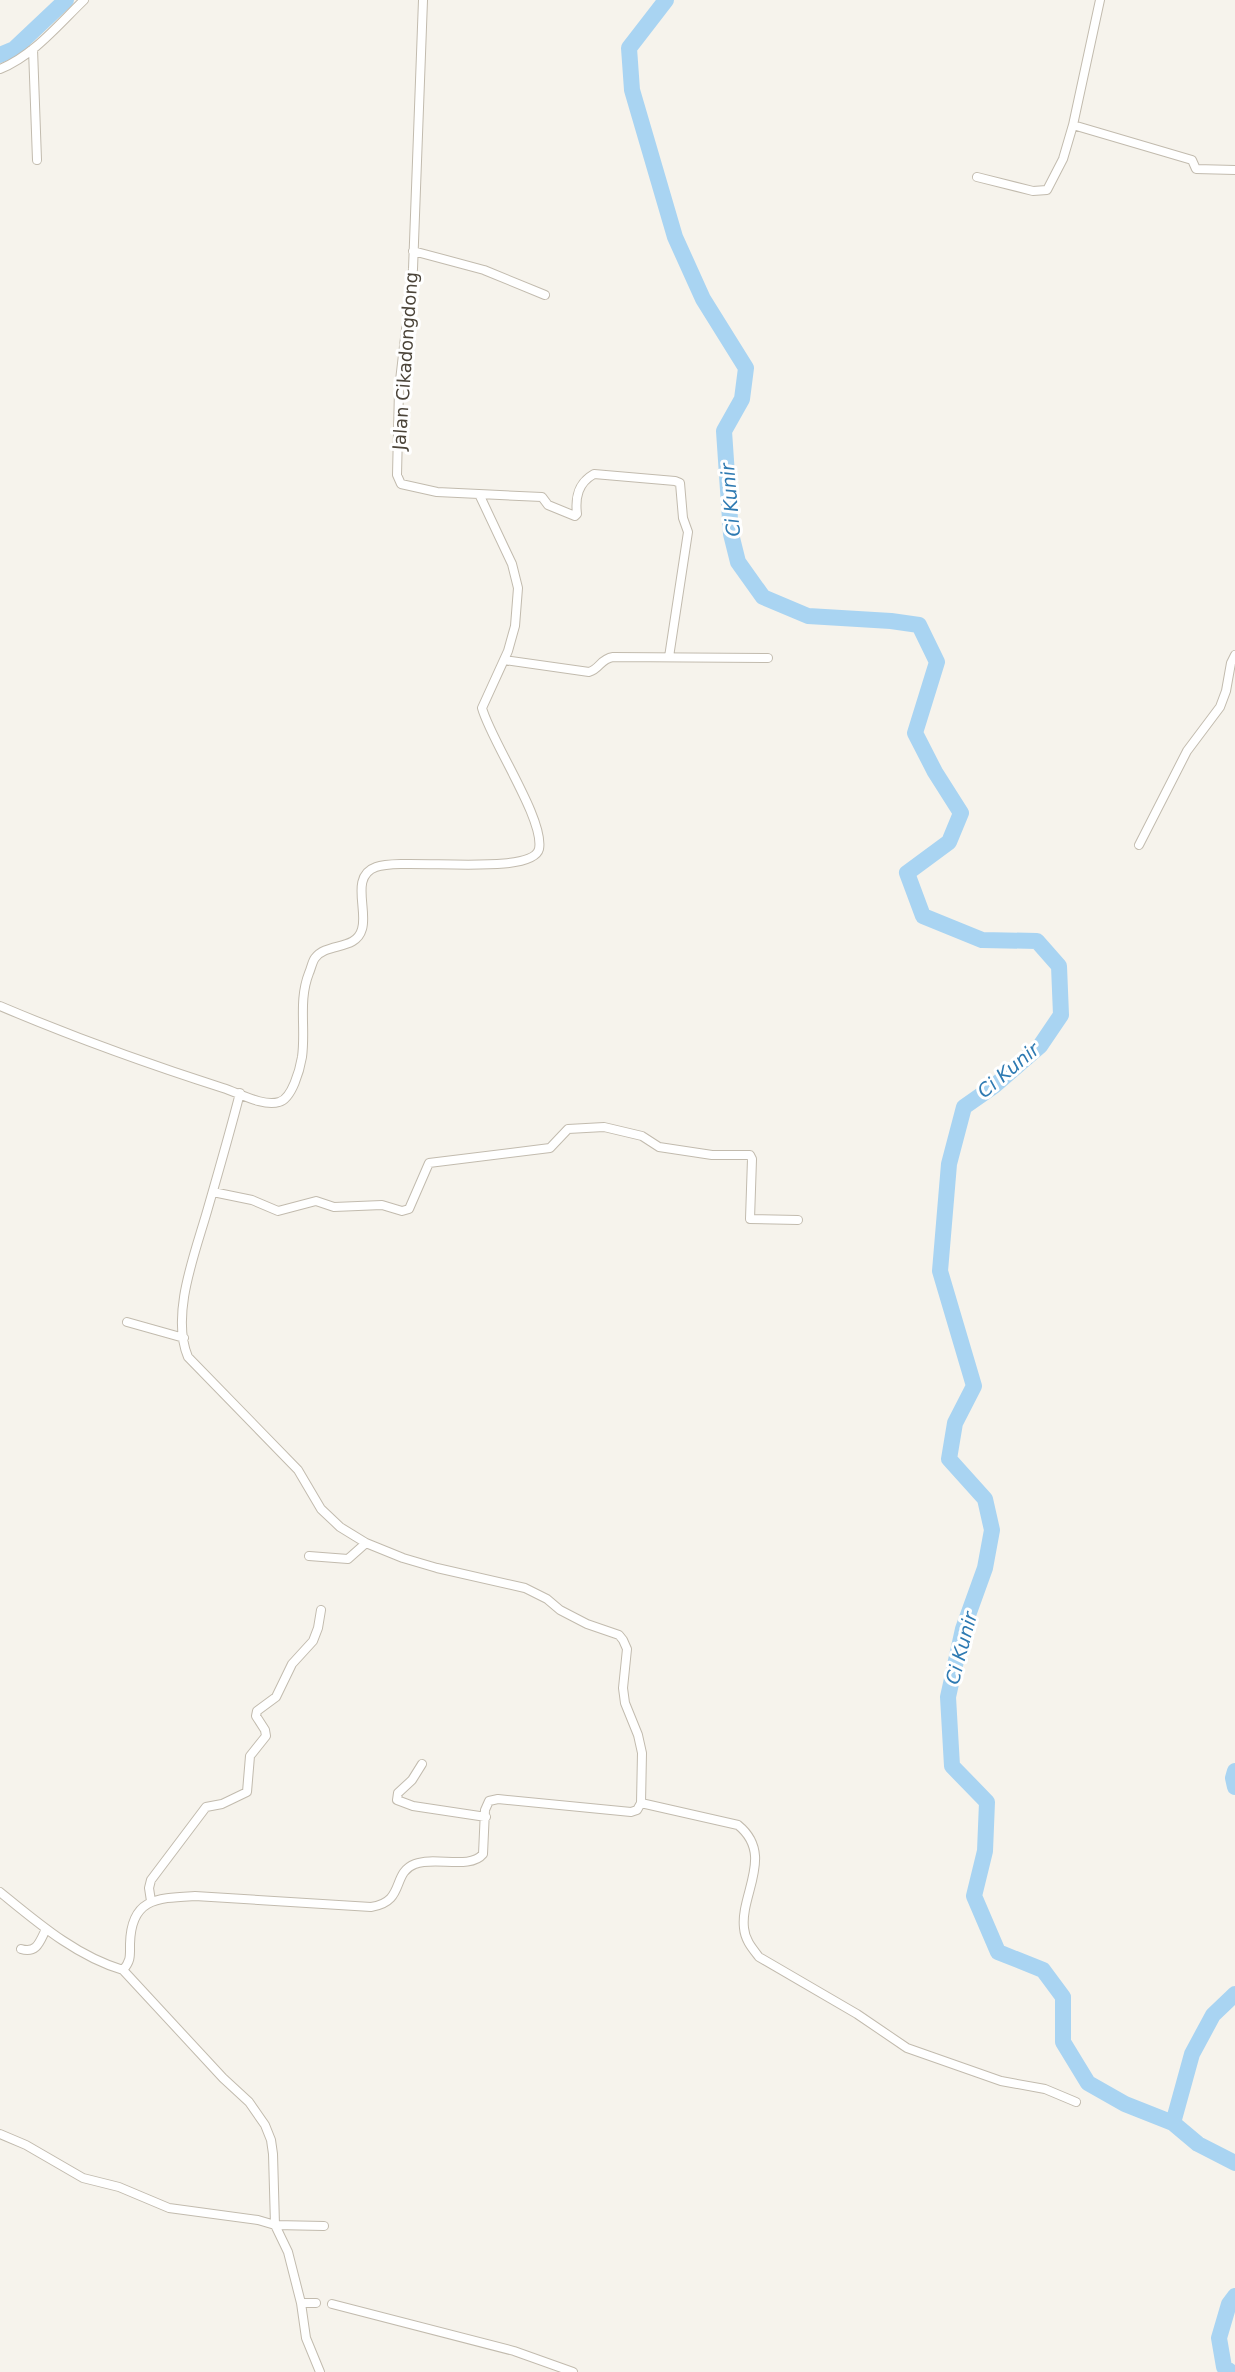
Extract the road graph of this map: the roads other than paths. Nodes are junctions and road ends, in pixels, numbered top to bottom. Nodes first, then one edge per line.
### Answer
1 (84, 0) edge
2 (423, 0) edge
3 (1100, 0) edge
4 (33, 49) junction
5 (0, 69) edge
6 (1073, 125) junction
7 (37, 160) dead end
8 (1235, 170) edge
9 (977, 177) dead end
10 (413, 251) junction
11 (545, 295) dead end
12 (479, 494) junction
13 (1235, 656) edge
14 (669, 657) junction
15 (768, 658) dead end
16 (504, 660) junction
17 (1139, 845) dead end
18 (0, 1006) edge
19 (240, 1093) junction
20 (213, 1192) junction
21 (798, 1220) dead end
22 (127, 1322) dead end
23 (184, 1338) junction
24 (366, 1543) junction
25 (309, 1556) dead end
26 (321, 1610) dead end
27 (422, 1764) dead end
28 (640, 1803) junction
29 (486, 1817) junction
30 (0, 1892) edge
31 (151, 1901) junction
32 (46, 1929) junction
33 (21, 1950) dead end
34 (124, 1970) junction
35 (1076, 2102) dead end
36 (0, 2134) edge
37 (275, 2225) junction
38 (324, 2226) dead end
39 (316, 2302) dead end
40 (301, 2304) junction
41 (332, 2304) dead end
42 (320, 2372) edge
43 (573, 2372) edge

1 - 4 street
2 - 10 street, Jalan Cikadongdong
3 - 6 street
4 - 5 street
4 - 7 street
6 - 8 street
6 - 9 street
10 - 11 street
10 - 12 street, Jalan Cikadongdong
12 - 14 street
12 - 16 street
13 - 17 street
14 - 15 street
14 - 16 street
16 - 19 street
18 - 19 street
19 - 20 street
20 - 21 street
20 - 23 street
22 - 23 street
23 - 24 street
24 - 25 street
24 - 28 street
26 - 31 street
27 - 29 street
28 - 29 street
28 - 35 street
29 - 31 street
30 - 32 street
31 - 34 street
32 - 33 street
32 - 34 street
34 - 37 street
36 - 37 street
37 - 38 street
37 - 40 street
39 - 40 street
40 - 42 street
41 - 43 street

